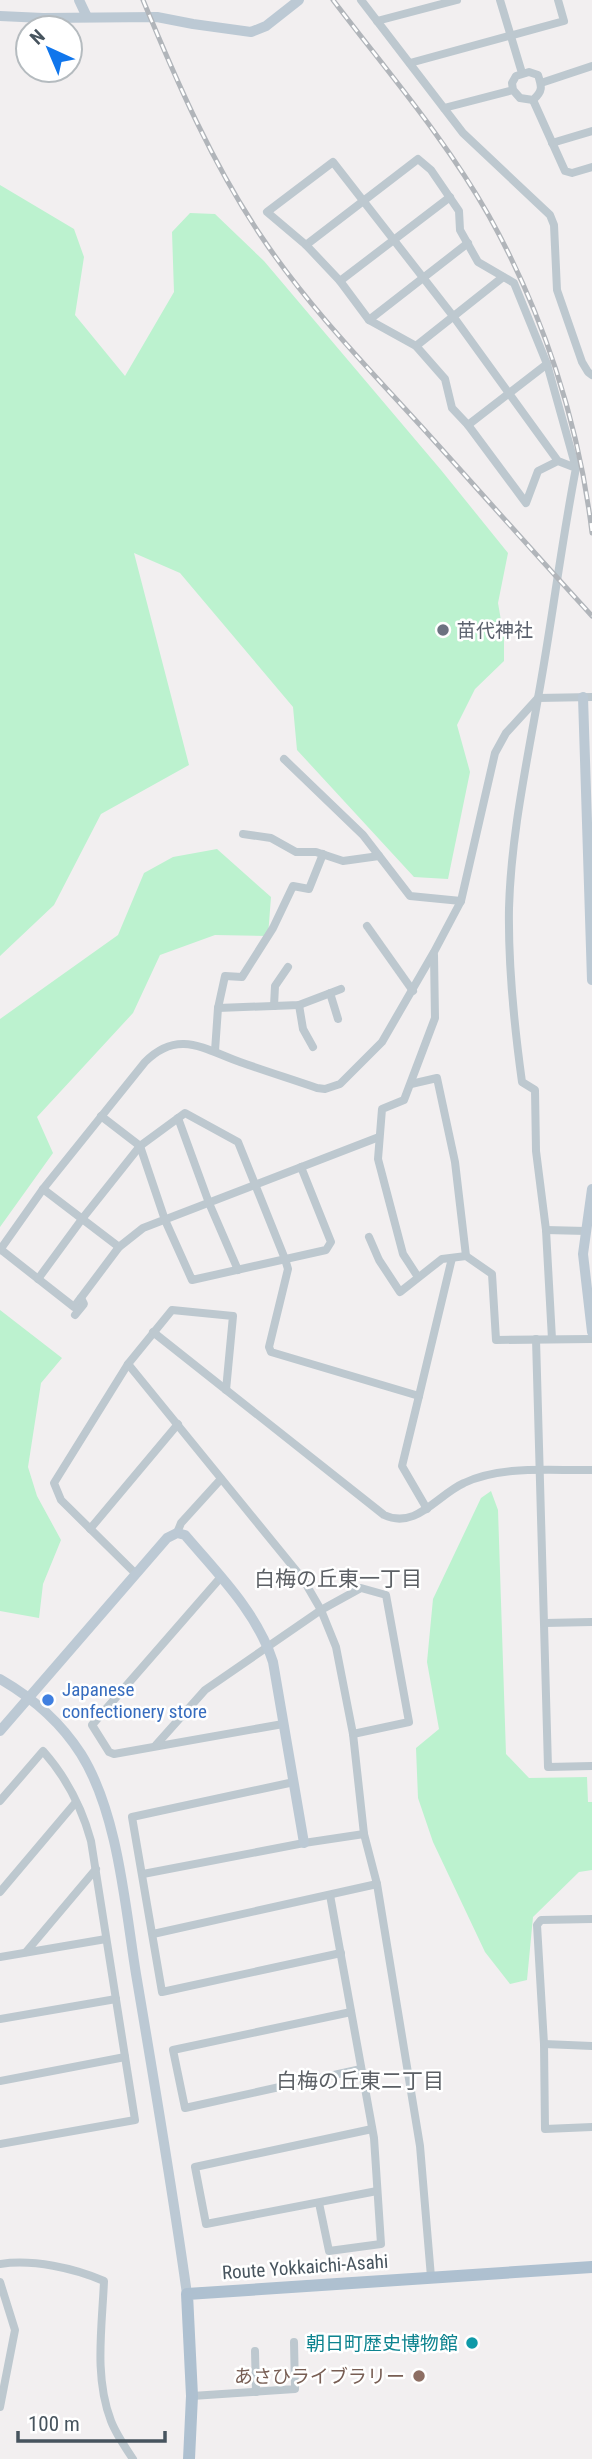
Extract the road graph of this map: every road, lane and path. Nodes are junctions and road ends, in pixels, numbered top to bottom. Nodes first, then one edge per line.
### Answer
1 (79, 0) edge
2 (299, 0) edge
3 (361, 0) edge
4 (457, 0) edge
5 (500, 0) edge
6 (558, 0) edge
7 (0, 16) edge
8 (87, 17) junction
9 (377, 21) junction
10 (511, 37) junction
11 (410, 63) junction
12 (592, 66) edge
13 (522, 73) junction
14 (541, 83) junction
15 (513, 90) junction
16 (533, 100) junction
17 (444, 108) junction
18 (592, 131) edge
19 (552, 143) junction
20 (592, 167) edge
21 (450, 197) junction
22 (363, 201) junction
23 (394, 240) junction
24 (468, 243) junction
25 (306, 245) junction
26 (503, 277) junction
27 (423, 278) junction
28 (340, 281) junction
29 (453, 316) junction
30 (369, 320) junction
31 (416, 346) junction
32 (547, 364) junction
33 (592, 375) edge
34 (510, 394) junction
35 (468, 425) junction
36 (558, 461) junction
37 (576, 468) junction
38 (588, 697) edge
39 (538, 698) junction
40 (284, 759) dead end
41 (243, 834) dead end
42 (323, 854) junction
43 (379, 856) junction
44 (461, 901) junction
45 (367, 926) dead end
46 (434, 952) junction
47 (288, 967) dead end
48 (592, 980) edge
49 (341, 989) dead end
50 (413, 991) junction
51 (330, 993) junction
52 (299, 1005) junction
53 (274, 1006) junction
54 (218, 1008) junction
55 (338, 1019) dead end
56 (313, 1047) dead end
57 (215, 1051) junction
58 (411, 1084) junction
59 (102, 1116) junction
60 (177, 1118) junction
61 (379, 1137) junction
62 (140, 1146) junction
63 (301, 1167) junction
64 (256, 1185) junction
65 (43, 1189) junction
66 (592, 1189) edge
67 (209, 1203) junction
68 (82, 1219) junction
69 (165, 1220) junction
70 (546, 1230) junction
71 (586, 1231) junction
72 (369, 1237) dead end
73 (119, 1247) junction
74 (0, 1249) edge
75 (466, 1255) junction
76 (452, 1258) junction
77 (285, 1259) junction
78 (238, 1270) junction
79 (418, 1278) junction
80 (38, 1279) junction
81 (81, 1298) junction
82 (75, 1315) dead end
83 (153, 1332) junction
84 (592, 1332) edge
85 (536, 1339) junction
86 (552, 1339) junction
87 (592, 1339) edge
88 (128, 1364) junction
89 (226, 1390) junction
90 (419, 1396) junction
91 (178, 1424) junction
92 (592, 1471) edge
93 (540, 1472) junction
94 (221, 1479) junction
95 (427, 1508) junction
96 (90, 1529) junction
97 (177, 1533) junction
98 (136, 1574) junction
99 (221, 1577) junction
100 (321, 1610) junction
101 (592, 1622) edge
102 (545, 1623) junction
103 (268, 1646) junction
104 (0, 1679) edge
105 (30, 1697) junction
106 (283, 1724) junction
107 (0, 1731) edge
108 (353, 1734) junction
109 (156, 1745) junction
110 (592, 1766) edge
111 (294, 1782) junction
112 (0, 1801) edge
113 (76, 1802) junction
114 (364, 1834) junction
115 (304, 1843) junction
116 (96, 1869) junction
117 (143, 1874) junction
118 (377, 1884) junction
119 (0, 1892) edge
120 (330, 1895) junction
121 (592, 1919) edge
122 (153, 1934) junction
123 (106, 1939) junction
124 (26, 1952) junction
125 (341, 1954) junction
126 (0, 1957) edge
127 (116, 1998) junction
128 (351, 2012) junction
129 (0, 2019) edge
130 (544, 2044) junction
131 (592, 2046) edge
132 (125, 2057) junction
133 (361, 2069) junction
134 (0, 2081) edge
135 (592, 2127) edge
136 (372, 2129) junction
137 (0, 2144) edge
138 (377, 2191) junction
139 (319, 2203) junction
140 (0, 2264) edge
141 (592, 2267) edge
142 (431, 2277) junction
143 (0, 2284) edge
144 (187, 2294) junction
145 (294, 2342) dead end
146 (255, 2351) dead end
147 (4, 2356) edge
148 (256, 2392) junction
149 (192, 2396) junction
150 (0, 2407) edge
151 (133, 2459) edge
152 (189, 2459) edge

1 - 8 street
2 - 8 street
3 - 9 street
4 - 9 street
5 - 10 street
6 - 10 street
7 - 8 street
9 - 11 street
10 - 11 street
10 - 13 street
11 - 17 street
12 - 14 street
13 - 14 street
13 - 15 street
14 - 16 street
15 - 16 street
15 - 17 street
16 - 19 street
17 - 33 street
18 - 19 street
19 - 20 street
21 - 22 street
21 - 23 street
21 - 24 street
22 - 23 street
22 - 25 street
22 - 25 street
23 - 27 street
23 - 28 street
24 - 26 street
24 - 27 street
25 - 28 street
26 - 29 street
26 - 32 street
27 - 29 street
27 - 30 street
28 - 30 street
29 - 31 street
29 - 34 street
30 - 31 street
31 - 35 street
32 - 34 street
32 - 37 street
34 - 35 street
34 - 36 street
35 - 36 street
36 - 37 street
37 - 39 street
38 - 39 street
38 - 48 street
39 - 44 street
39 - 70 street
40 - 43 street
41 - 42 street
42 - 43 street
42 - 54 street
43 - 44 street
44 - 46 street
45 - 50 street
46 - 50 street
46 - 58 street
47 - 53 street
49 - 51 street
50 - 57 street
51 - 52 street
51 - 55 street
52 - 53 street
52 - 56 street
53 - 54 street
54 - 57 street
57 - 59 street
58 - 61 street
58 - 75 street
59 - 62 street
59 - 65 street
60 - 62 street
60 - 64 street
60 - 67 street
61 - 63 street
61 - 79 street
62 - 68 street
62 - 69 street
63 - 64 street
63 - 77 street
64 - 67 street
64 - 77 street
65 - 68 street
65 - 74 street
66 - 71 street
67 - 69 street
67 - 78 street
68 - 73 street
68 - 80 street
69 - 73 street
69 - 78 street
70 - 71 street
70 - 86 street
71 - 84 street
72 - 79 street
73 - 81 street
74 - 80 street
75 - 76 street
75 - 85 street
76 - 79 street
76 - 90 street
77 - 78 street
77 - 90 street
80 - 81 street
81 - 82 street
83 - 88 street
83 - 89 street
83 - 89 street
85 - 86 street
85 - 93 street
86 - 87 street
88 - 91 street
88 - 96 street
89 - 95 street
90 - 95 street
91 - 94 street
91 - 96 street
92 - 93 street
93 - 95 street
93 - 102 street
94 - 97 street
94 - 100 street
96 - 98 street
97 - 98 street
97 - 99 street
98 - 105 street
99 - 103 street
99 - 109 street
100 - 103 street
100 - 108 street
100 - 108 street
101 - 102 street
102 - 110 street
103 - 106 street
103 - 109 street
104 - 105 street
105 - 107 street
105 - 144 street
106 - 109 street
106 - 111 street
108 - 114 street
111 - 115 street
111 - 117 street
112 - 113 street
113 - 116 street
113 - 119 street
114 - 115 street
114 - 118 street
115 - 117 street
116 - 123 street
116 - 124 street
117 - 122 street
118 - 120 street
118 - 142 street
120 - 122 street
120 - 125 street
121 - 130 street
122 - 125 street
123 - 124 street
123 - 127 street
124 - 126 street
125 - 128 street
127 - 129 street
127 - 132 street
128 - 133 street
128 - 133 street
130 - 131 street
130 - 135 street
132 - 134 street
132 - 137 street
133 - 136 street
136 - 138 street
136 - 139 street
138 - 139 street
138 - 139 street
140 - 151 street
141 - 142 main road, Route Yokkaichi-Asahi
142 - 144 main road, Route Yokkaichi-Asahi
143 - 147 street
144 - 149 main road
145 - 148 street
146 - 148 street
147 - 150 street
148 - 149 street
149 - 152 main road

